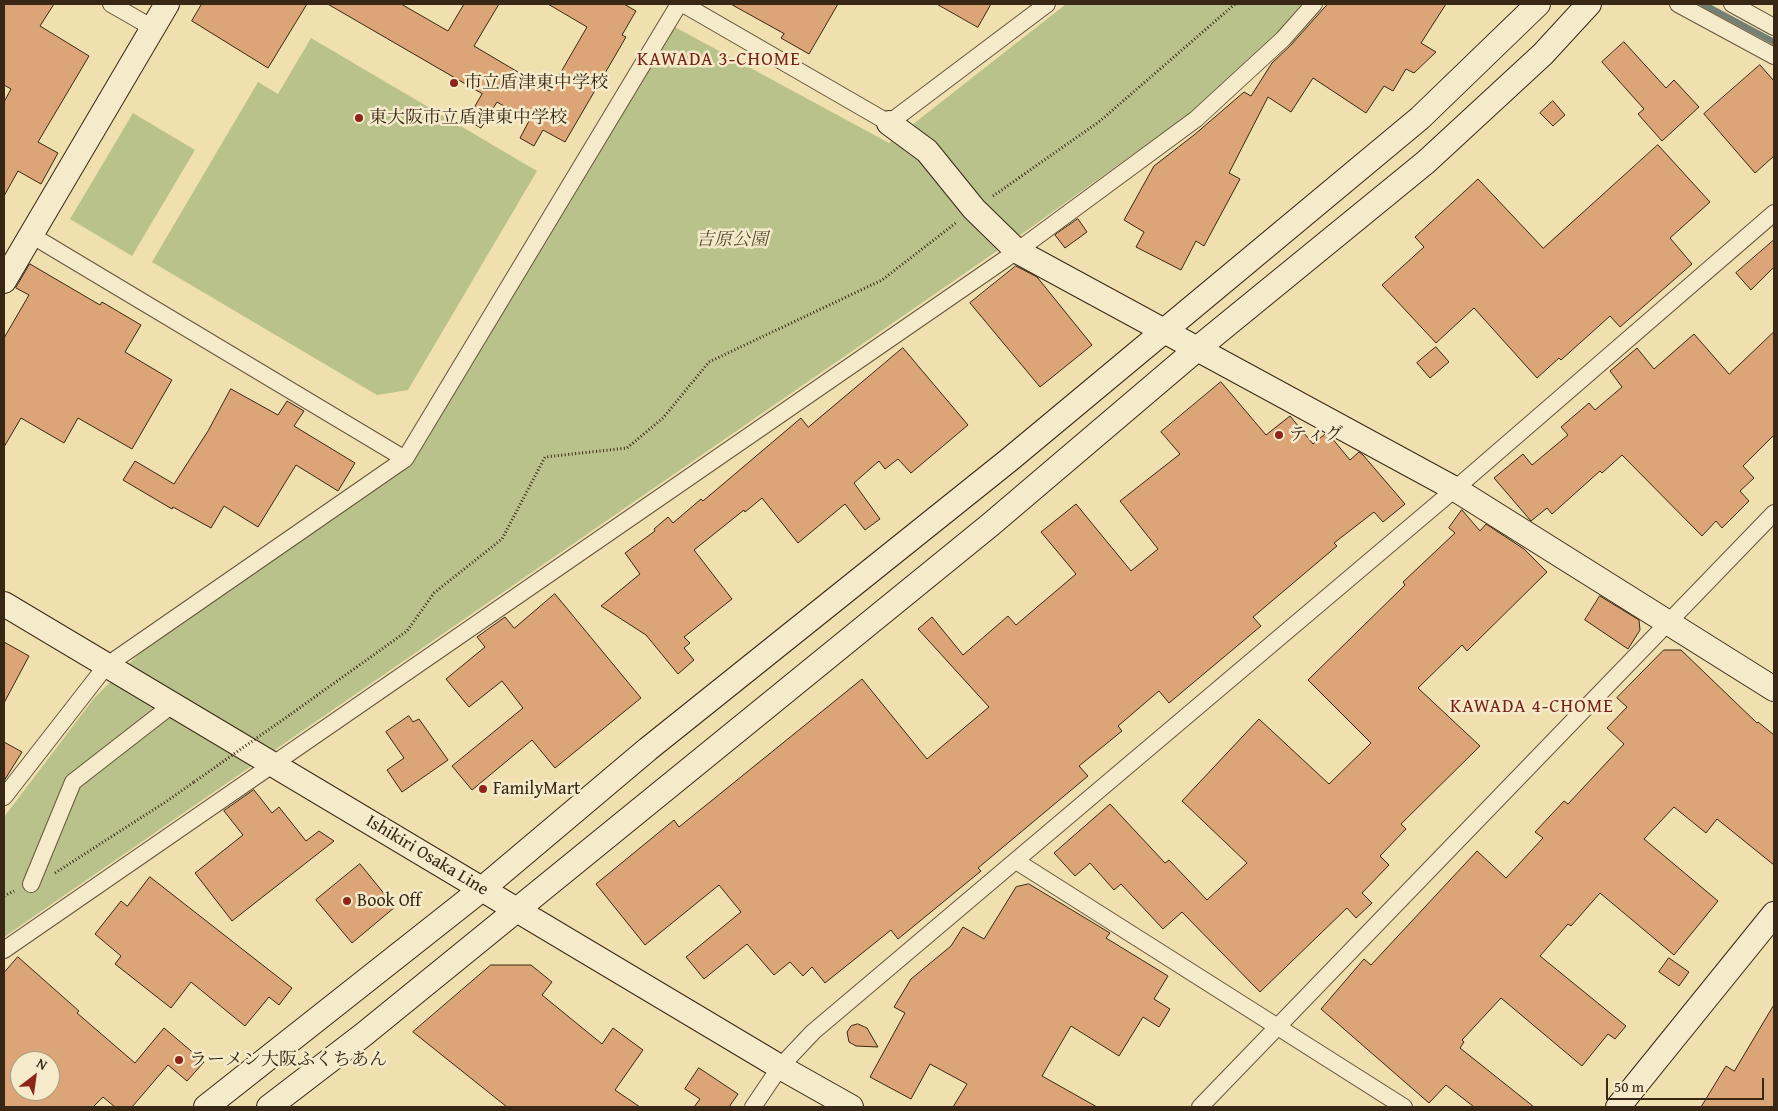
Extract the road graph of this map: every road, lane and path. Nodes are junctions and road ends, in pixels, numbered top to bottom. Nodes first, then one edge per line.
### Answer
1 (111, 4) edge
2 (167, 4) edge
3 (679, 4) edge
4 (683, 4) edge
5 (1047, 4) edge
6 (1234, 4) edge
7 (1314, 4) edge
8 (1538, 4) edge
9 (1589, 4) edge
10 (1678, 4) edge
11 (1732, 4) edge
12 (1774, 27) edge
13 (153, 28) junction
14 (1774, 56) edge
15 (888, 123) junction
16 (974, 209) junction
17 (1774, 213) edge
18 (31, 235) junction
19 (1017, 252) junction
20 (4, 281) edge
21 (1163, 332) junction
22 (1197, 349) junction
23 (404, 459) junction
24 (1455, 489) junction
25 (1774, 513) edge
26 (4, 604) edge
27 (1670, 622) junction
28 (106, 666) junction
29 (1774, 689) edge
30 (172, 704) junction
31 (273, 765) junction
32 (4, 797) edge
33 (1016, 862) junction
34 (31, 884) junction
35 (482, 889) junction
36 (4, 896) edge
37 (517, 909) junction
38 (1774, 914) edge
39 (4, 950) edge
40 (1277, 1028) junction
41 (780, 1067) junction
42 (206, 1107) edge
43 (269, 1107) edge
44 (753, 1107) edge
45 (851, 1107) edge
46 (1200, 1107) edge
47 (1404, 1107) edge
48 (1618, 1107) edge

1 - 13 street
2 - 13 street
3 - 23 street
4 - 15 street
5 - 15 street
6 - 16 path
7 - 19 street
8 - 21 street
9 - 22 street
10 - 14 street
11 - 12 street
13 - 18 street
15 - 16 street
16 - 19 street
16 - 34 path, bridge
17 - 24 street
18 - 20 street
18 - 23 street
19 - 21 street
19 - 31 street
21 - 22 street
21 - 35 street
22 - 24 street
22 - 37 street
23 - 28 street
24 - 27 street
24 - 33 street
25 - 27 street
26 - 28 street, Ishikiri Osaka Line
27 - 29 street
27 - 40 street
28 - 30 street, Ishikiri Osaka Line
28 - 32 street
30 - 31 street, Ishikiri Osaka Line
30 - 34 street
31 - 35 street, Ishikiri Osaka Line
31 - 39 street
33 - 40 street
33 - 41 street
34 - 36 path
35 - 37 street, Ishikiri Osaka Line
35 - 42 street
37 - 41 street, Ishikiri Osaka Line
37 - 43 street
38 - 48 street
40 - 46 street
40 - 47 street
41 - 44 street
41 - 45 street, Ishikiri Osaka Line

